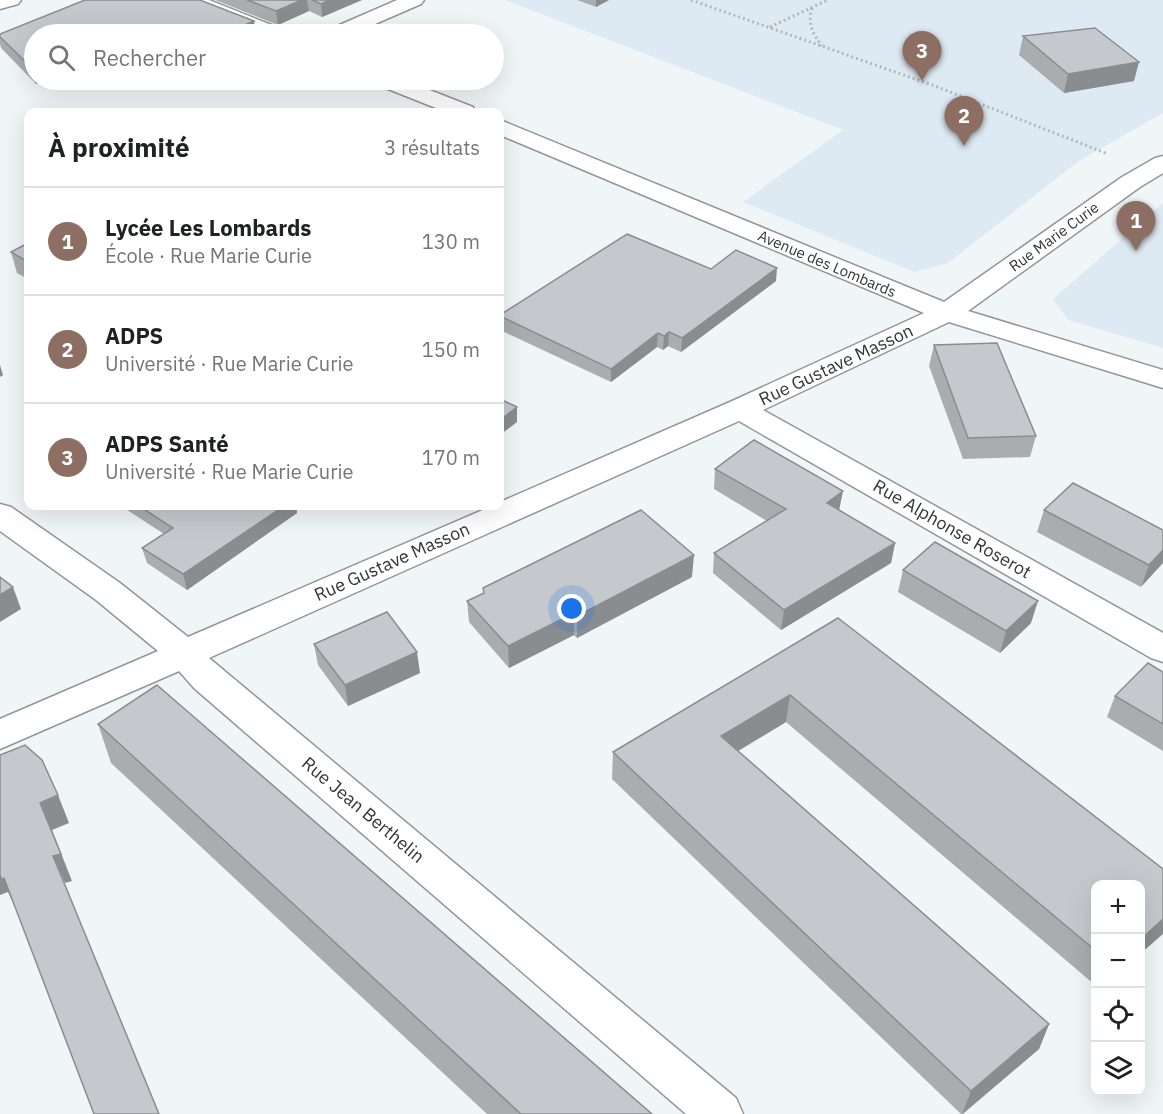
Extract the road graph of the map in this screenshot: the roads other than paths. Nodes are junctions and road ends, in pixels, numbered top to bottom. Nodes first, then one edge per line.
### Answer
1 (11, 0) edge
2 (191, 0) edge
3 (414, 0) edge
4 (0, 3) edge
5 (252, 24) edge
6 (358, 24) edge
7 (411, 90) edge
8 (455, 108) edge
9 (504, 129) edge
10 (1163, 163) edge
11 (947, 314) junction
12 (1163, 380) edge
13 (741, 409) junction
14 (0, 516) edge
15 (1163, 649) edge
16 (186, 654) junction
17 (0, 735) edge
18 (720, 1114) edge

1 - 4 street
2 - 5 street
3 - 6 street
7 - 8 street
9 - 11 street, Avenue des Lombards
10 - 11 street, Rue Marie Curie
11 - 12 street, Avenue des Lombards
11 - 13 street, Rue Gustave Masson
13 - 15 street, Rue Alphonse Roserot
13 - 16 street, Rue Gustave Masson
14 - 16 street, Rue Jean Berthelin
16 - 17 street, Rue Gustave Masson
16 - 18 street, Rue Jean Berthelin

